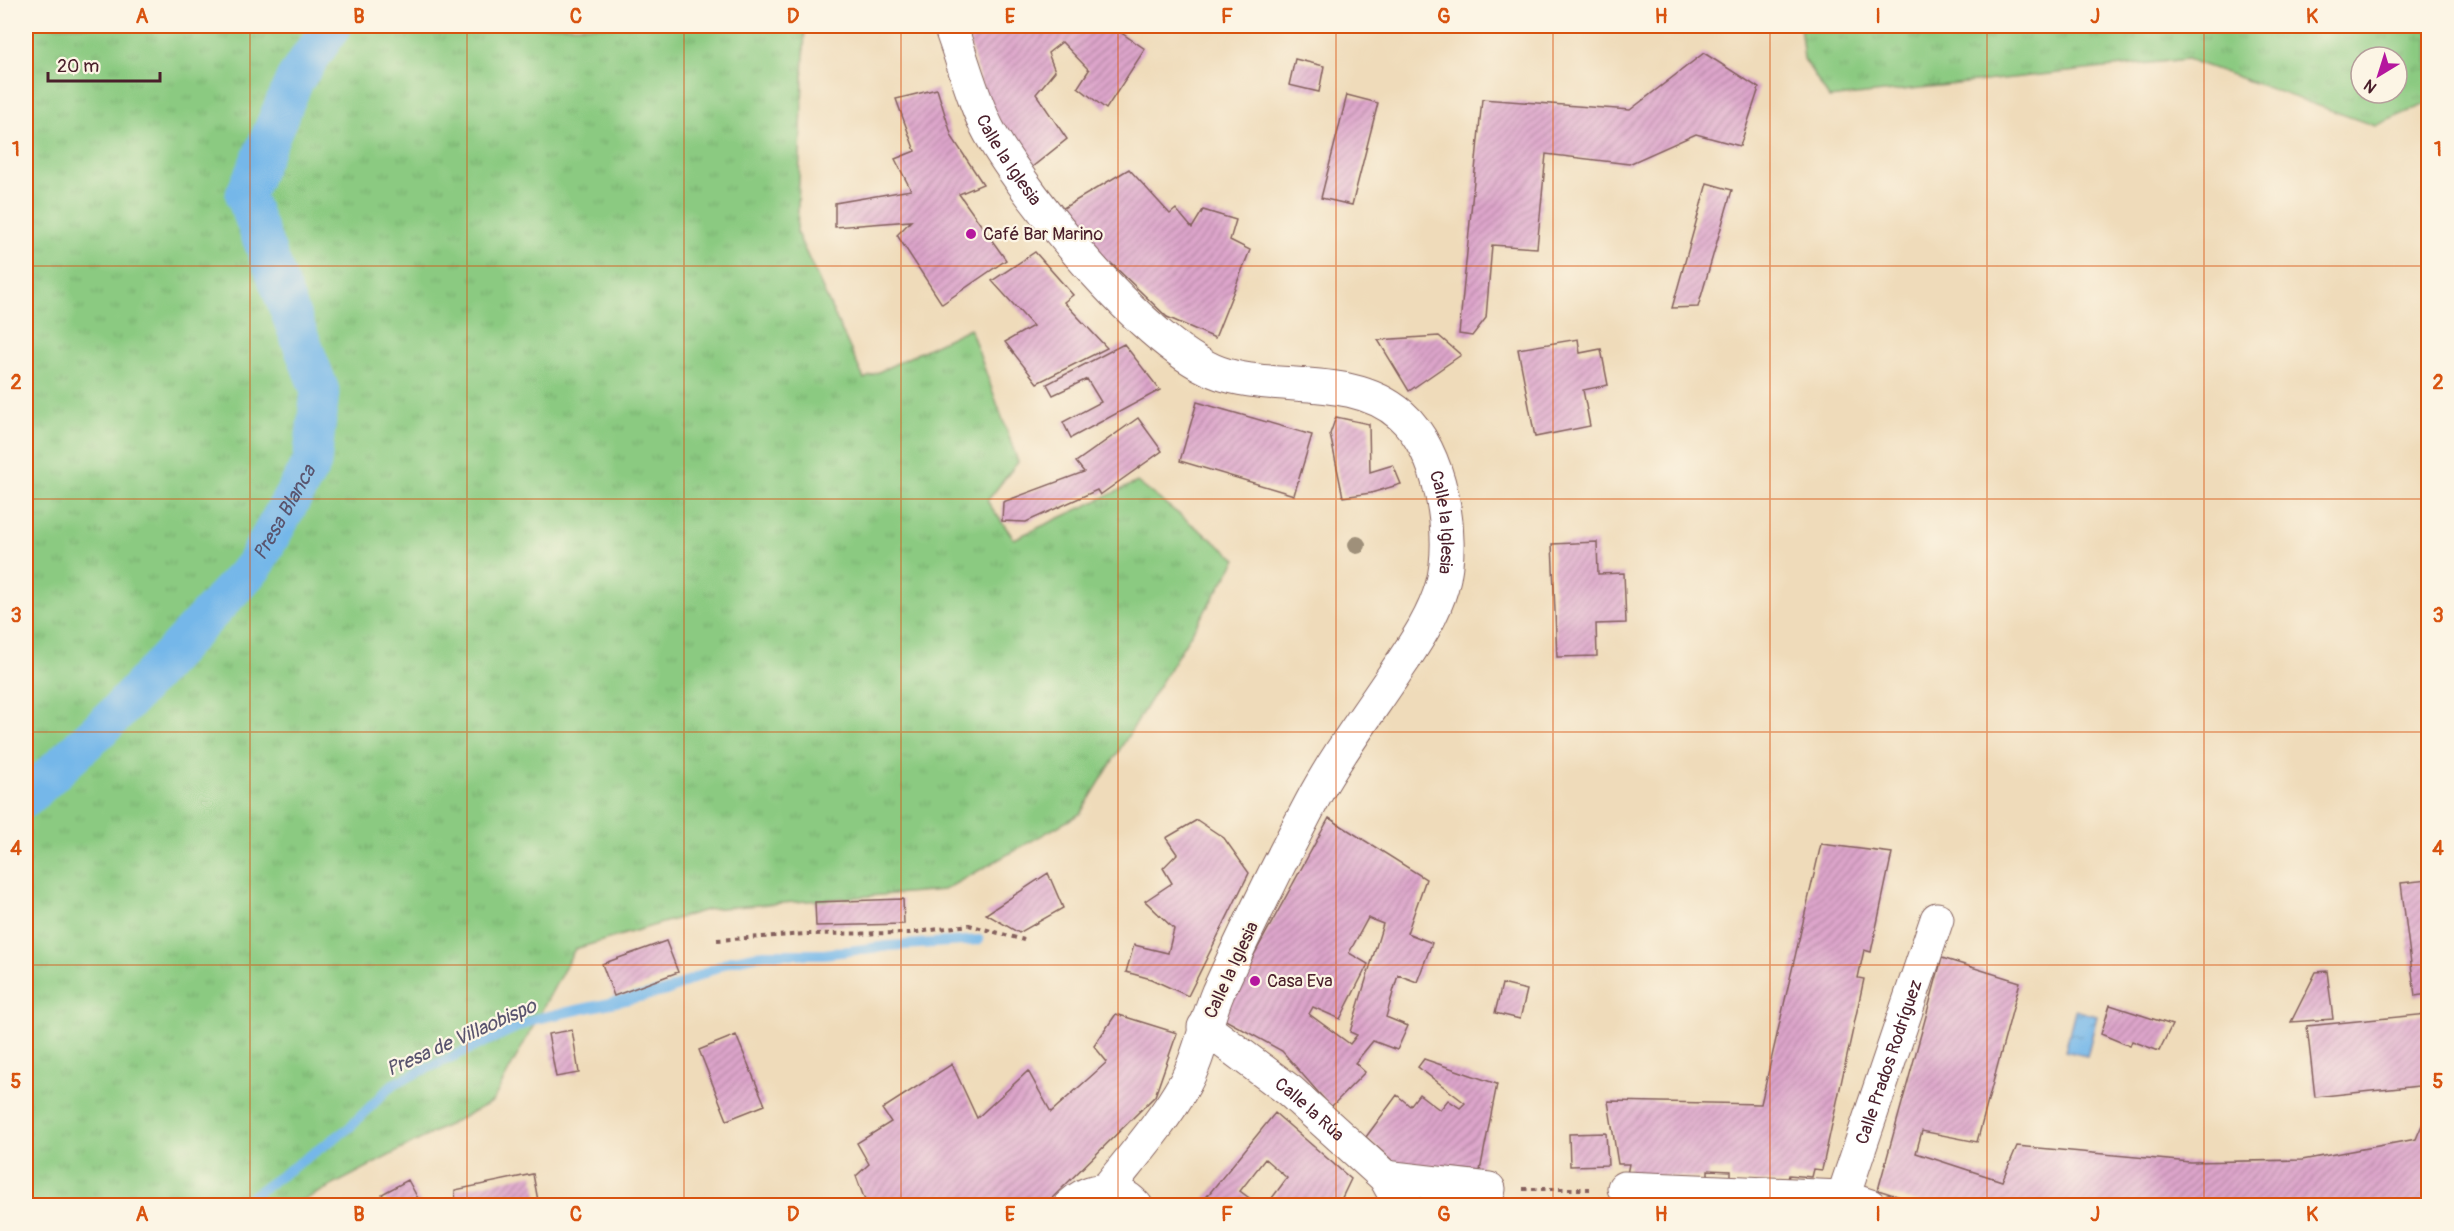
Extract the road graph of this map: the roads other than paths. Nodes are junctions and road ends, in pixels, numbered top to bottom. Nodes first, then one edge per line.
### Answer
1 (950, 26) edge
2 (1937, 919) dead end
3 (1204, 1027) junction
4 (1385, 1177) junction
5 (1624, 1188) road end
6 (1107, 1189) junction
7 (1489, 1189) road end
8 (1851, 1203) edge
9 (1070, 1206) edge
10 (1136, 1206) edge
11 (1401, 1206) edge

1 - 3 street, Calle la Iglesia
2 - 8 street, Calle Prados Rodríguez
3 - 4 street, Calle la Rúa
3 - 6 street, Calle la Iglesia
4 - 7 street
4 - 11 street, Calle la Rúa
5 - 8 street
6 - 9 street
6 - 10 street

